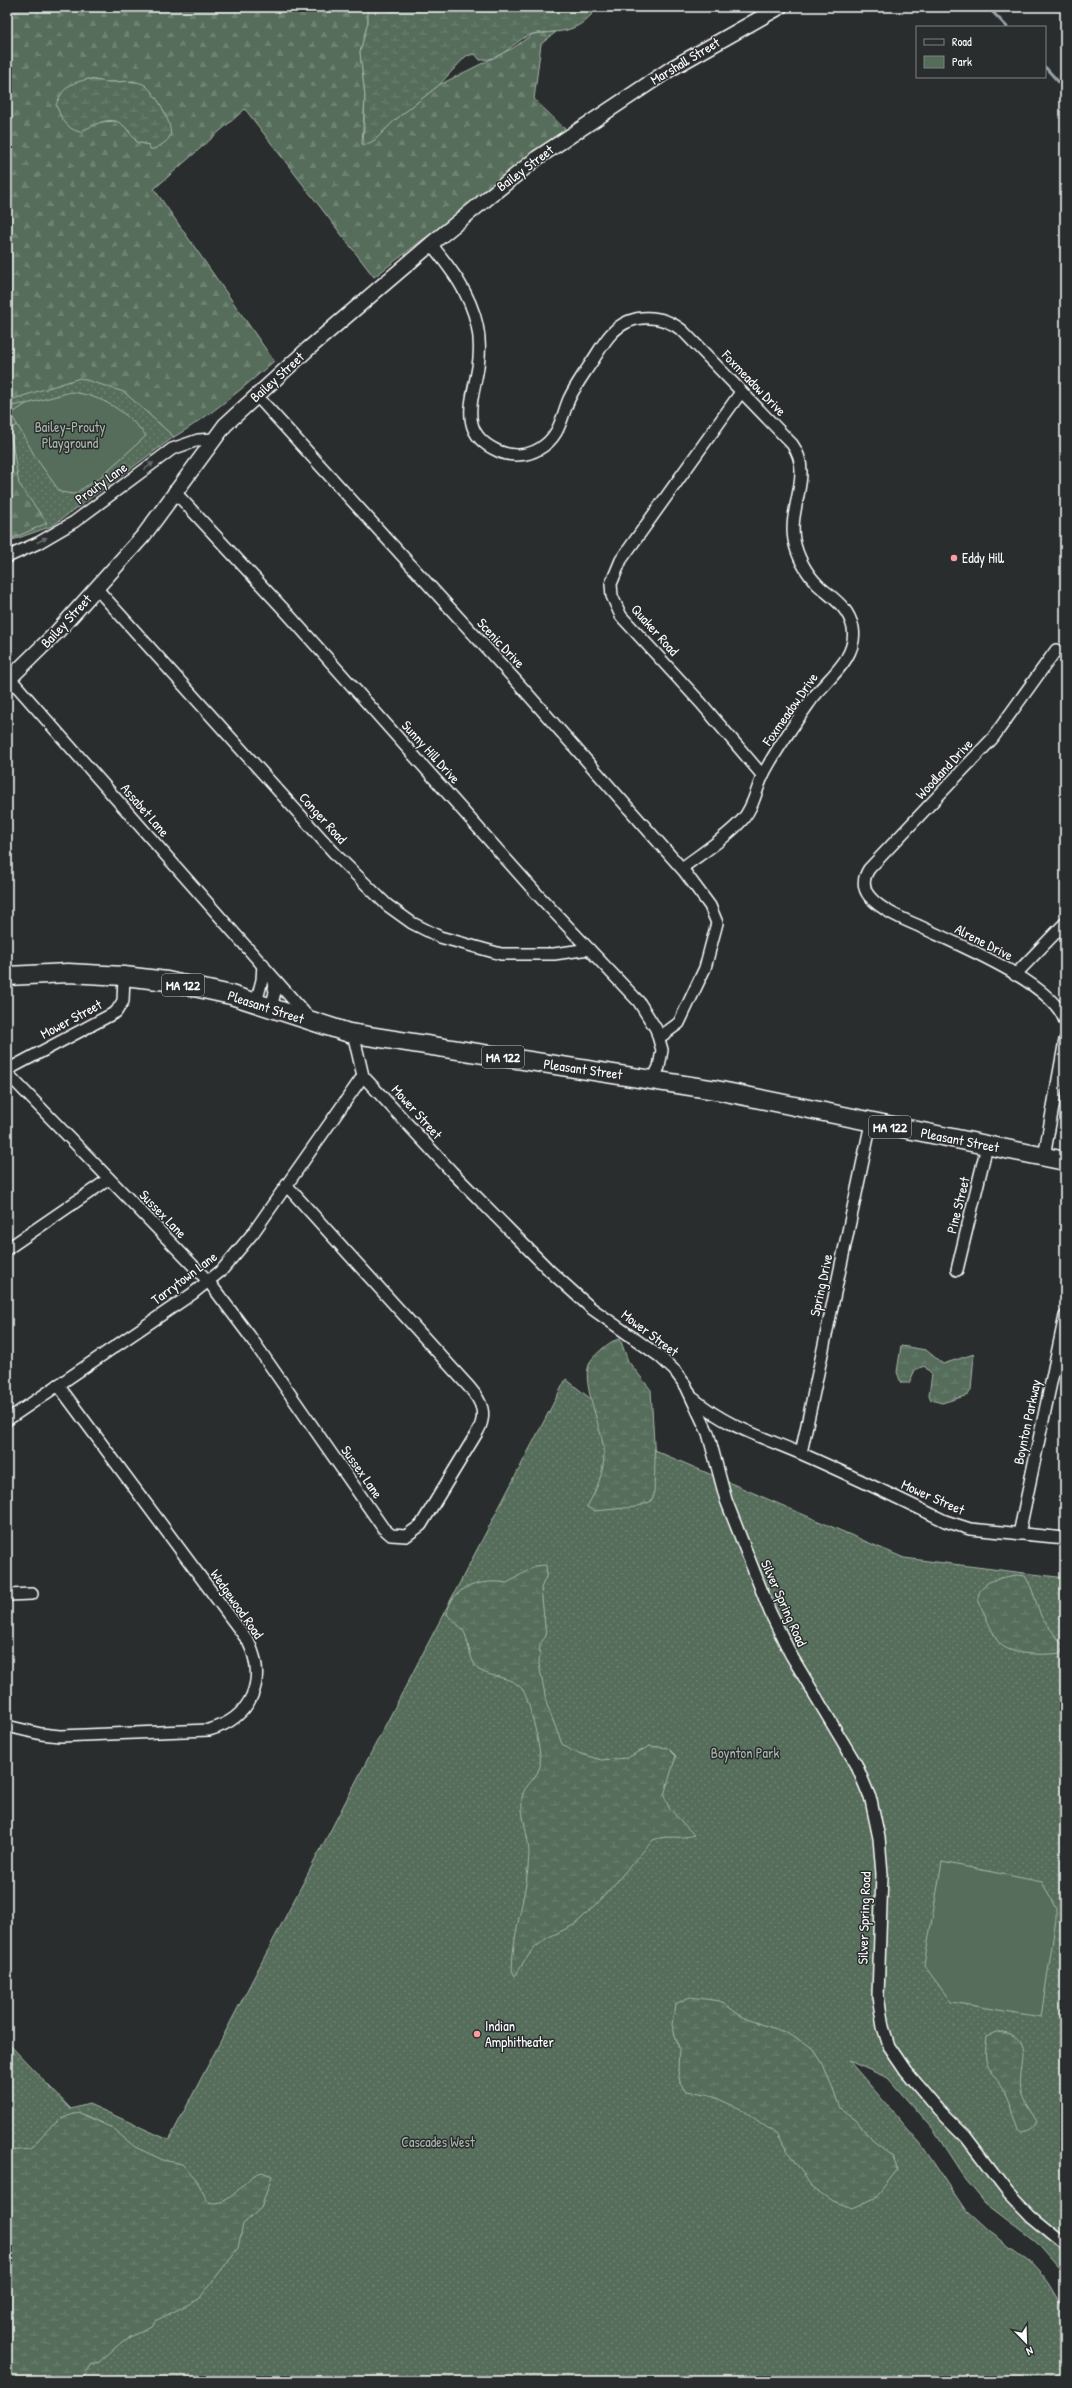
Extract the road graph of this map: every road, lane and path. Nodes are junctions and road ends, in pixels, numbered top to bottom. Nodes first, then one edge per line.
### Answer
1 (780, 7) edge
2 (593, 119) joint
3 (431, 244) junction
4 (741, 392) junction
5 (256, 395) junction
6 (214, 439) junction
7 (174, 491) junction
8 (7, 557) edge
9 (97, 588) junction
10 (1056, 650) dead end
11 (8, 678) edge
12 (763, 776) junction
13 (682, 868) junction
14 (877, 903) joint
15 (1065, 923) edge
16 (589, 949) junction
17 (262, 964) junction
18 (271, 974) junction
19 (1015, 975) junction
20 (7, 976) edge
21 (124, 976) junction
22 (264, 1005) junction
23 (1065, 1021) edge
24 (312, 1022) junction
25 (353, 1034) junction
26 (660, 1037) junction
27 (1065, 1040) edge
28 (7, 1070) edge
29 (7, 1074) edge
30 (364, 1076) junction
31 (653, 1079) junction
32 (871, 1123) junction
33 (987, 1146) junction
34 (1044, 1157) junction
35 (1065, 1160) edge
36 (109, 1179) junction
37 (287, 1186) junction
38 (7, 1249) edge
39 (957, 1270) dead end
40 (209, 1282) junction
41 (1065, 1316) edge
42 (58, 1385) junction
43 (691, 1396) junction
44 (7, 1420) edge
45 (801, 1453) junction
46 (1019, 1534) junction
47 (1065, 1538) edge
48 (32, 1594) dead end
49 (7, 1595) edge
50 (7, 1726) edge
51 (1065, 2244) edge

1 - 2 street, Marshall Street
2 - 3 street, Bailey Street
3 - 4 street, Foxmeadow Drive
3 - 5 street, Bailey Street
4 - 12 street, Foxmeadow Drive
4 - 12 street, Quaker Road
5 - 6 street, Bailey Street
5 - 13 street, Scenic Drive
6 - 7 street, Bailey Street
8 -> 6 street, Prouty Lane
7 - 9 street, Bailey Street
7 - 16 street, Sunny Hill Drive
9 - 11 street, Bailey Street
9 - 16 street, Conger Road
10 - 14 street, Woodland Drive
11 - 17 street, Assabet Lane
12 - 13 street, Foxmeadow Drive
13 - 26 street, Scenic Drive
14 - 19 street, Alrene Drive
15 - 19 street
16 - 26 street, Sunny Hill Drive
17 - 18 street, Assabet Lane
17 - 22 street
18 - 22 street
18 - 24 street, Assabet Lane
19 - 23 street, Alrene Drive
20 - 21 main road, Pleasant Street / MA 122
21 - 22 main road, Pleasant Street / MA 122
21 - 28 street, Mower Street
22 - 24 main road, Pleasant Street / MA 122
24 - 25 main road, Pleasant Street / MA 122
25 - 30 street, Mower Street
25 - 31 main road, Pleasant Street / MA 122
26 - 31 street
27 - 34 street
29 - 36 street, Sussex Lane
30 - 37 street, Tarrytown Lane
30 - 43 street, Mower Street
31 - 32 main road, Pleasant Street / MA 122
32 - 33 main road, Pleasant Street / MA 122
32 - 45 street, Spring Drive
33 - 34 main road, Pleasant Street / MA 122
33 - 39 street, Pine Street
34 - 35 main road, Pleasant Street / MA 122
36 - 38 street
36 - 40 street, Sussex Lane
37 - 40 street, Tarrytown Lane
37 - 40 street, Sussex Lane
40 - 42 street, Tarrytown Lane
41 - 46 street, Boynton Parkway
42 - 44 street, Tarrytown Lane
42 - 50 street, Wedgewood Road
43 - 45 street, Mower Street
43 - 51 street, Silver Spring Road
45 - 46 street, Mower Street
46 - 47 street, Mower Street
48 - 49 street

